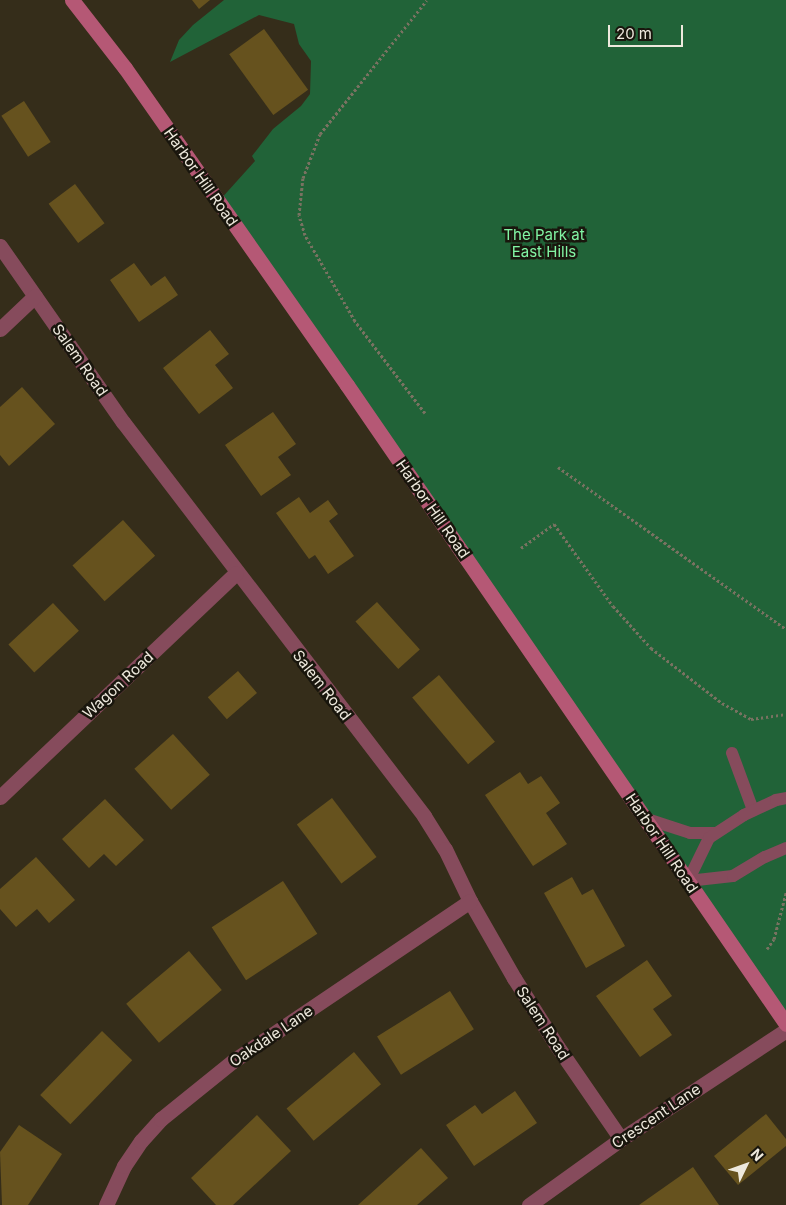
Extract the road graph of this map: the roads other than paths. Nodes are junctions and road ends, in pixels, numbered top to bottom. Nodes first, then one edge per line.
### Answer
1 (72, 0) edge
2 (0, 246) edge
3 (35, 296) junction
4 (0, 330) edge
5 (236, 573) junction
6 (732, 753) dead end
7 (0, 797) edge
8 (786, 798) edge
9 (753, 810) junction
10 (647, 819) junction
11 (715, 833) junction
12 (786, 848) edge
13 (688, 881) junction
14 (470, 901) junction
15 (786, 1024) edge
16 (786, 1030) edge
17 (621, 1139) junction
18 (106, 1205) edge
19 (529, 1205) edge

1 - 10 street, Harbor Hill Road
2 - 3 street, Salem Road
3 - 4 street
3 - 5 street, Salem Road
5 - 7 street, Wagon Road
5 - 14 street, Salem Road
6 - 9 lane
8 - 9 lane
9 - 11 lane
10 - 11 lane
10 - 13 street, Harbor Hill Road
11 - 13 lane
12 - 13 lane
13 - 15 street, Harbor Hill Road
14 - 17 street, Salem Road
14 - 18 street, Oakdale Lane
16 - 17 street, Crescent Lane
17 - 19 street, Crescent Lane

